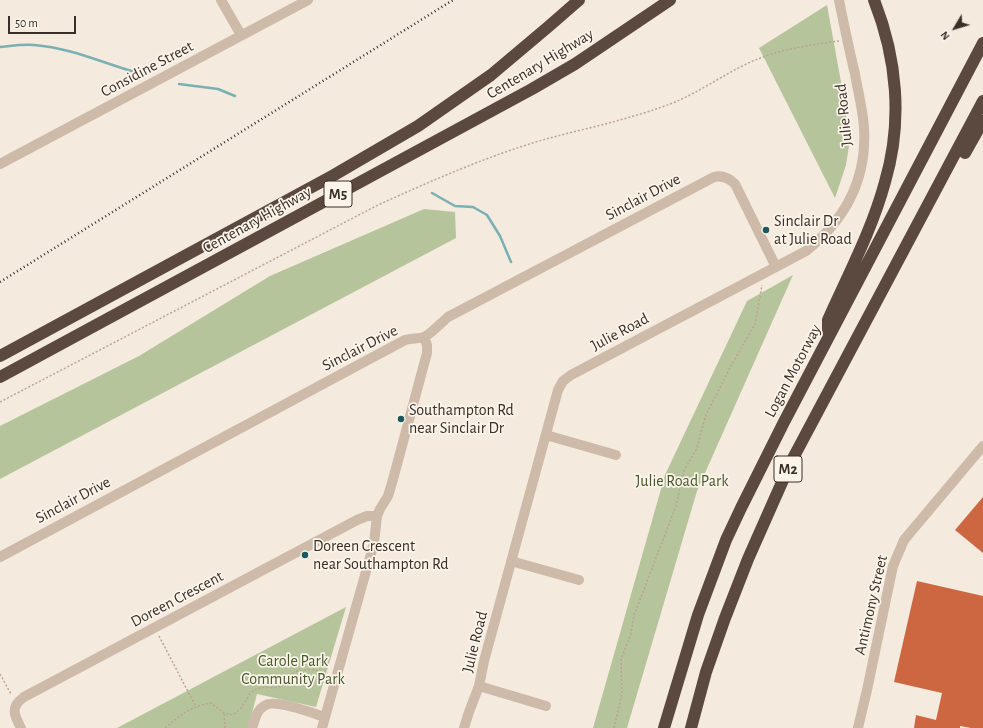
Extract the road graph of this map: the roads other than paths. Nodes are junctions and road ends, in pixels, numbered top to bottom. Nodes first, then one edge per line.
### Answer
1 (220, 0) edge
2 (308, 0) edge
3 (579, 0) edge
4 (670, 0) edge
5 (839, 0) edge
6 (874, 0) edge
7 (241, 35) junction
8 (983, 43) edge
9 (983, 101) edge
10 (983, 121) edge
11 (952, 161) junction
12 (0, 164) edge
13 (776, 267) junction
14 (424, 337) junction
15 (828, 337) junction
16 (0, 356) edge
17 (0, 377) edge
18 (546, 436) junction
19 (983, 446) edge
20 (616, 455) dead end
21 (377, 516) junction
22 (0, 557) edge
23 (511, 561) junction
24 (579, 580) dead end
25 (479, 686) junction
26 (546, 706) dead end
27 (324, 716) junction
28 (21, 728) edge
29 (252, 728) edge
30 (322, 728) edge
31 (464, 728) edge
32 (664, 728) edge
33 (690, 728) edge
34 (858, 728) edge

1 - 7 street
2 - 7 street, Considine Street
3 - 16 highway, Centenary Highway / M5
4 - 17 highway, Centenary Highway / M5
5 - 13 street, Julie Road
6 - 15 highway
7 - 12 street, Considine Street
8 - 15 highway, Logan Motorway / M2
9 - 11 highway, M2
10 - 11 highway
11 - 33 highway, M2
13 - 14 street, Sinclair Drive
13 - 18 street, Julie Road
14 - 21 street
14 - 22 street, Sinclair Drive
15 - 32 highway, Logan Motorway / M2
18 - 20 street
18 - 23 street, Julie Road
19 - 34 street, Antimony Street
21 - 27 street
21 - 28 street, Doreen Crescent
23 - 24 street
23 - 25 street, Julie Road
25 - 26 street
25 - 31 street, Julie Road
27 - 29 street
27 - 30 street

